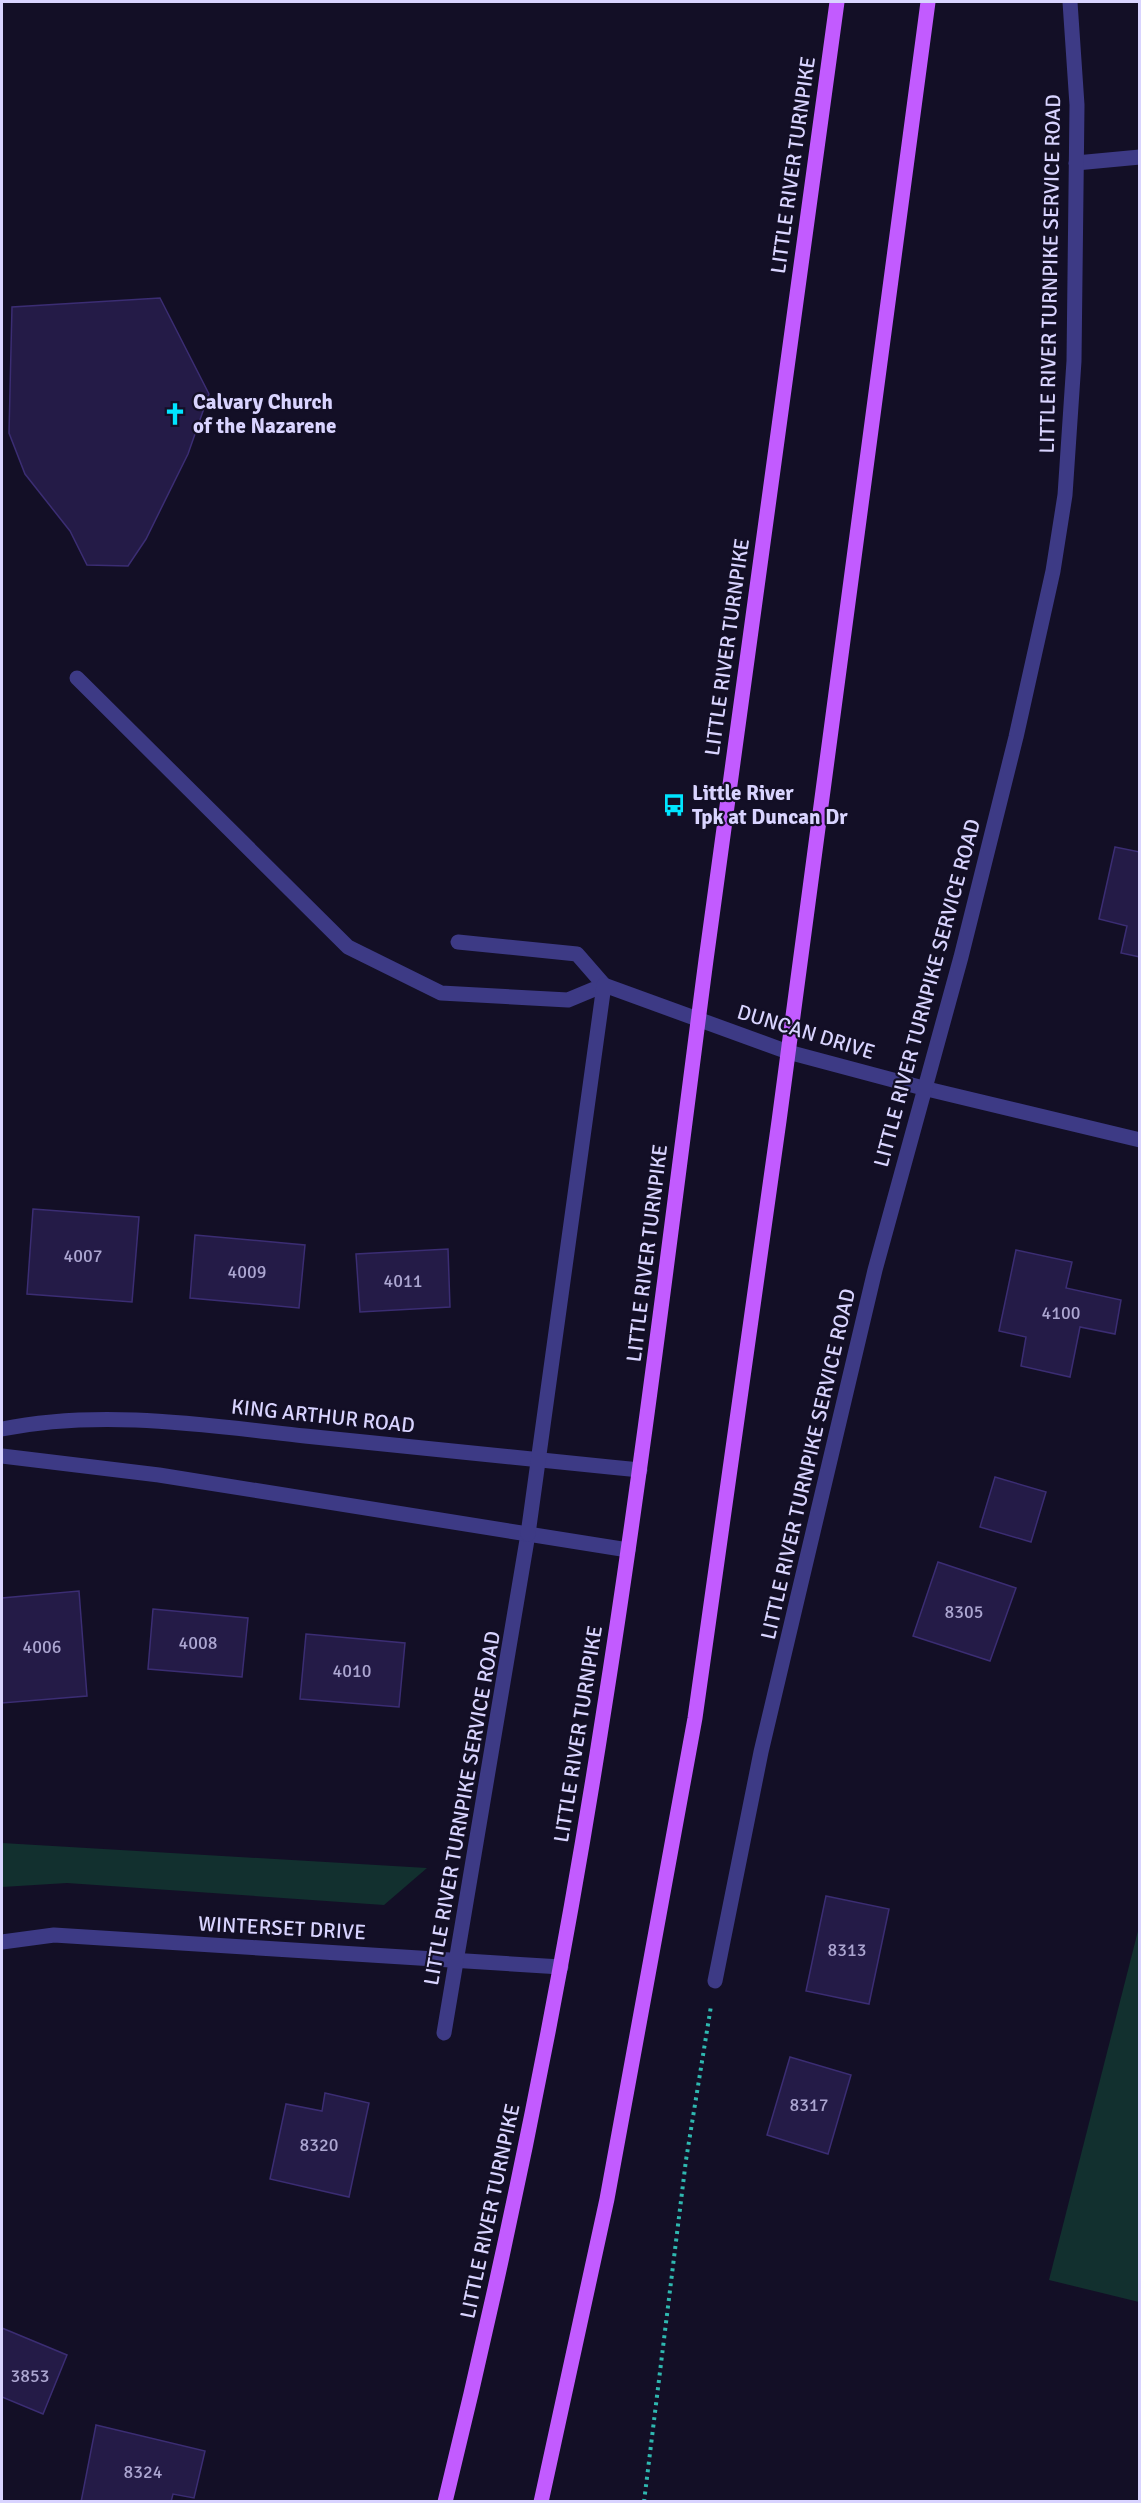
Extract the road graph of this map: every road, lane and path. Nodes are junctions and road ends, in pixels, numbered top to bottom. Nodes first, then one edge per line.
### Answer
1 (837, 2) edge
2 (928, 2) edge
3 (1070, 2) edge
4 (1140, 157) edge
5 (1076, 163) junction
6 (77, 678) dead end
7 (458, 942) dead end
8 (604, 985) junction
9 (698, 1020) junction
10 (788, 1052) junction
11 (923, 1088) junction
12 (1140, 1140) edge
13 (2, 1430) edge
14 (2, 1456) edge
15 (538, 1460) junction
16 (640, 1470) junction
17 (528, 1534) junction
18 (628, 1551) junction
19 (2, 1942) edge
20 (457, 1959) junction
21 (561, 1967) junction
22 (715, 1981) joint
23 (444, 2033) dead end
24 (445, 2502) edge
25 (541, 2502) edge
26 (644, 2502) edge

1 - 9 main road, LITTLE RIVER TURNPIKE
2 - 10 main road
3 - 5 street, LITTLE RIVER TURNPIKE SERVICE ROAD
4 - 5 street
5 - 11 street, LITTLE RIVER TURNPIKE SERVICE ROAD
6 - 8 street
7 - 8 street
8 - 9 street, DUNCAN DRIVE
8 - 15 street, LITTLE RIVER TURNPIKE SERVICE ROAD
9 - 10 street, DUNCAN DRIVE
9 - 16 main road, LITTLE RIVER TURNPIKE
10 - 11 street, DUNCAN DRIVE
10 - 25 main road
11 - 12 street, DUNCAN DRIVE
11 - 22 street, LITTLE RIVER TURNPIKE SERVICE ROAD
13 - 15 street, KING ARTHUR ROAD
14 - 17 street
15 - 16 street, KING ARTHUR ROAD
15 - 17 street, LITTLE RIVER TURNPIKE SERVICE ROAD
16 - 18 main road, LITTLE RIVER TURNPIKE
17 - 18 street
17 - 20 street, LITTLE RIVER TURNPIKE SERVICE ROAD
18 - 21 main road, LITTLE RIVER TURNPIKE
19 - 20 street, WINTERSET DRIVE
20 - 21 street, WINTERSET DRIVE
20 - 23 street, LITTLE RIVER TURNPIKE SERVICE ROAD
21 - 24 main road, LITTLE RIVER TURNPIKE
22 - 26 path

